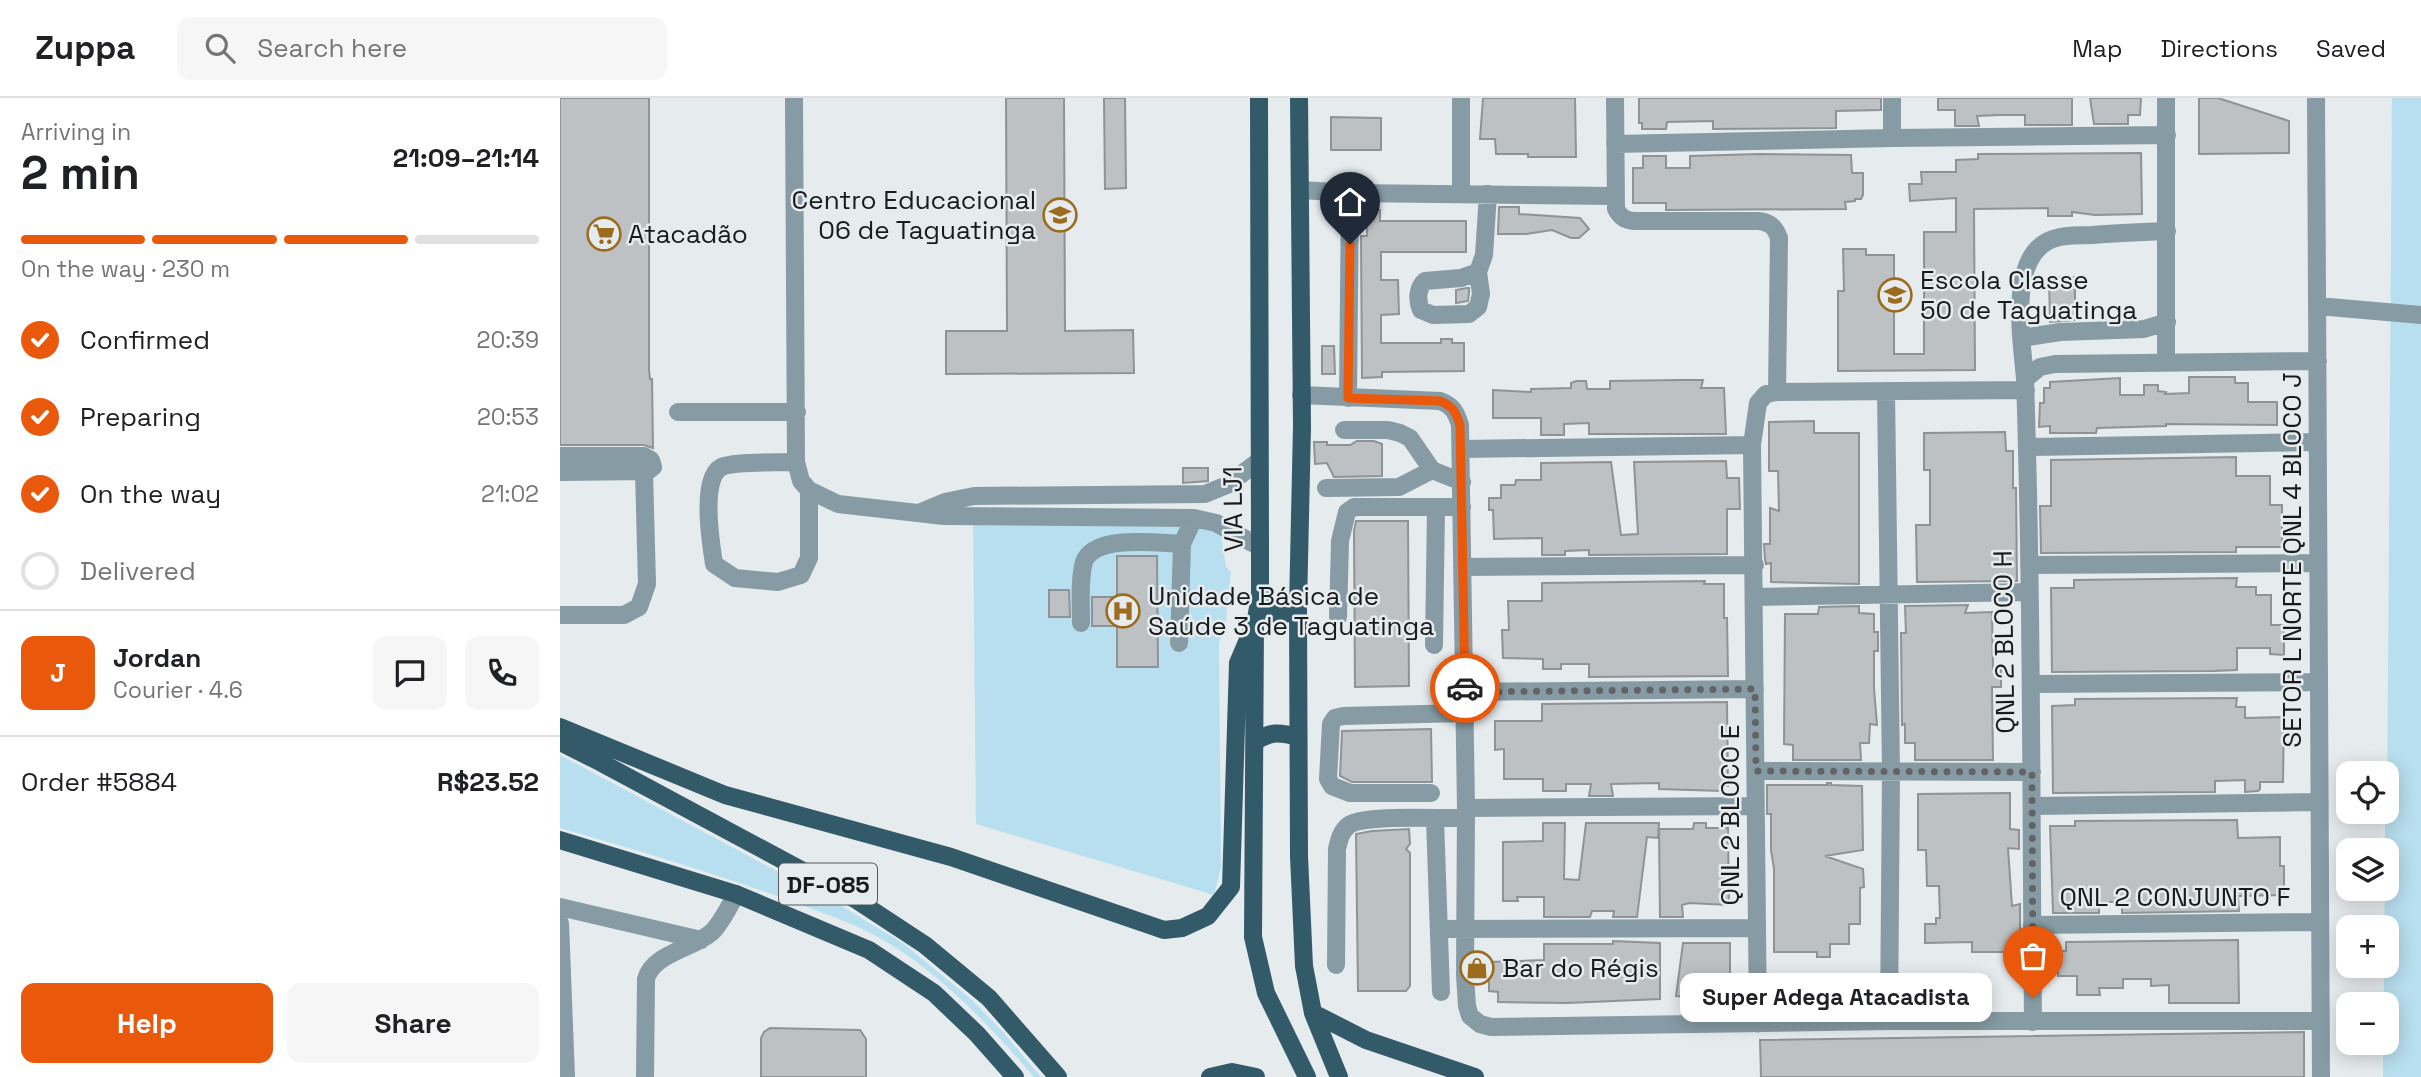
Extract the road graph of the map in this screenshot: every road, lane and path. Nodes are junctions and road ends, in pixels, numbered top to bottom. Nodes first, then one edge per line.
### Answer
1 (809, 98) edge
2 (1259, 98) edge
3 (1299, 98) edge
4 (1461, 98) edge
5 (1615, 98) edge
6 (1892, 98) edge
7 (2166, 98) edge
8 (2316, 98) edge
9 (795, 105) edge
10 (2167, 135) junction
11 (1892, 138) junction
12 (1615, 144) junction
13 (1301, 190) junction
14 (1350, 193) junction
15 (1461, 194) junction
16 (1488, 194) junction
17 (1615, 196) junction
18 (2167, 231) junction
19 (1478, 272) dead end
20 (2318, 306) junction
21 (2421, 315) edge
22 (2167, 322) junction
23 (2022, 338) junction
24 (2318, 361) junction
25 (2166, 362) junction
26 (2025, 384) junction
27 (1886, 391) junction
28 (1771, 393) junction
29 (1301, 395) junction
30 (1348, 398) junction
31 (678, 412) dead end
32 (797, 412) junction
33 (1343, 430) dead end
34 (2318, 442) junction
35 (1752, 445) junction
36 (2028, 447) junction
37 (1462, 449) junction
38 (560, 456) edge
39 (1259, 461) junction
40 (796, 462) junction
41 (1432, 470) junction
42 (560, 472) edge
43 (644, 472) junction
44 (1462, 482) junction
45 (1326, 488) dead end
46 (808, 490) junction
47 (1216, 491) junction
48 (1436, 507) junction
49 (1462, 507) junction
50 (918, 513) junction
51 (1200, 519) junction
52 (1182, 544) junction
53 (1260, 547) junction
54 (2317, 563) junction
55 (1755, 565) junction
56 (2029, 565) junction
57 (1462, 567) junction
58 (2029, 593) junction
59 (1889, 594) junction
60 (1260, 597) junction
61 (1755, 597) junction
62 (1298, 607) junction
63 (560, 615) edge
64 (1338, 617) dead end
65 (1081, 623) dead end
66 (1255, 624) junction
67 (1179, 643) dead end
68 (1434, 645) dead end
69 (2318, 682) junction
70 (2031, 684) junction
71 (1755, 689) junction
72 (1465, 692) junction
73 (1465, 713) junction
74 (560, 727) edge
75 (1298, 737) junction
76 (560, 742) edge
77 (1255, 743) junction
78 (1756, 771) junction
79 (1891, 772) junction
80 (2032, 772) junction
81 (1432, 793) dead end
82 (2319, 802) junction
83 (1755, 806) junction
84 (2032, 806) junction
85 (1466, 813) junction
86 (1435, 819) junction
87 (560, 840) edge
88 (736, 894) junction
89 (560, 907) edge
90 (2319, 922) junction
91 (560, 923) edge
92 (2032, 925) junction
93 (1756, 928) junction
94 (1439, 929) junction
95 (1464, 929) junction
96 (701, 940) junction
97 (1336, 965) dead end
98 (1441, 992) dead end
99 (1313, 1013) junction
100 (1889, 1021) junction
101 (2320, 1021) junction
102 (2033, 1022) junction
103 (1758, 1024) junction
104 (566, 1077) edge
105 (645, 1077) edge
106 (1015, 1077) edge
107 (1058, 1077) edge
108 (1210, 1077) edge
109 (1256, 1077) edge
110 (1307, 1077) edge
111 (1339, 1077) edge
112 (1475, 1077) edge
113 (2321, 1077) edge

1 - 9 street
2 - 39 main road, VIA LJ1
3 - 13 main road
4 - 15 street
5 - 12 street
6 - 11 street
7 - 10 street
8 - 20 street, SETOR L NORTE QNL 4 BLOCO J
9 - 32 street
10 - 11 street
10 - 18 street
11 - 12 street
12 - 17 street
13 - 14 street
13 - 29 main road
14 - 15 street
14 - 30 street
15 - 16 street
16 - 17 street
16 - 19 street
17 - 28 street, QNL 2 BLOCO E
18 - 22 street
18 - 23 street, QNL 2 BLOCO H
20 - 21 street
20 - 24 street, SETOR L NORTE QNL 4 BLOCO J
22 - 23 street
22 - 25 street
23 - 26 street, QNL 2 BLOCO H
24 - 25 street
24 - 34 street, SETOR L NORTE QNL 4 BLOCO J
25 - 26 street
26 - 27 street
26 - 36 street, QNL 2 BLOCO H
27 - 28 street
27 - 59 street
28 - 35 street, QNL 2 BLOCO E
29 - 30 street
29 - 62 main road
30 - 37 street
31 - 32 street
32 - 40 street
33 - 41 street
34 - 36 street
34 - 54 street, SETOR L NORTE QNL 4 BLOCO J
35 - 37 street
35 - 55 street, QNL 2 BLOCO E
36 - 56 street, QNL 2 BLOCO H
37 - 44 street
38 - 43 street
39 - 47 street
39 - 53 main road, VIA LJ1
40 - 46 street
40 - 46 street
41 - 44 street
41 - 45 street
42 - 43 street
43 - 63 street
44 - 49 street
46 - 50 street
47 - 50 street
47 - 51 street
48 - 49 street
48 - 64 street
48 - 68 street
49 - 57 street
50 - 51 street
51 - 52 street
51 - 53 street
52 - 65 street
52 - 67 street
53 - 60 main road, VIA LJ1
54 - 56 street
54 - 69 street, SETOR L NORTE QNL 4 BLOCO J
55 - 57 street
55 - 61 street, QNL 2 BLOCO E
56 - 58 street, QNL 2 BLOCO H
57 - 72 street
58 - 59 street
58 - 70 street, QNL 2 BLOCO H
59 - 61 street
59 - 79 street
60 - 62 main road
60 - 66 main road, VIA LJ1
61 - 71 street, QNL 2 BLOCO E
62 - 75 main road
66 - 74 main road
66 - 77 main road, VIA LJ1
69 - 70 street
69 - 82 street, SETOR L NORTE QNL 4 BLOCO J
70 - 80 street, QNL 2 BLOCO H
71 - 72 street
71 - 78 street, QNL 2 BLOCO E
72 - 73 street
73 - 81 street
73 - 85 street
75 - 77 main road
75 - 99 main road
76 - 107 main road, DF-085
77 - 110 main road, VIA LJ1
78 - 79 street
78 - 83 street, QNL 2 BLOCO E
79 - 80 street
79 - 100 street
80 - 84 street, QNL 2 BLOCO H
82 - 84 street
82 - 90 street, SETOR L NORTE QNL 4 BLOCO J
83 - 85 street
83 - 93 street, QNL 2 BLOCO E
84 - 92 street, QNL 2 BLOCO H
85 - 86 street
85 - 95 street
86 - 94 street
86 - 97 street
87 - 88 main road, DF-085
88 - 96 street
88 - 106 main road, DF-085
89 - 96 street
90 - 92 street, QNL 2 CONJUNTO F
90 - 101 street, SETOR L NORTE QNL 4 BLOCO J
91 - 104 street
92 - 102 street, QNL 2 BLOCO H
93 - 95 street
93 - 103 street, QNL 2 BLOCO E
94 - 95 street
94 - 98 street
95 - 103 street
96 - 105 street
99 - 111 main road
99 - 112 main road
100 - 102 street
100 - 103 street
101 - 102 street
101 - 113 street, SETOR L NORTE QNL 4 BLOCO J
108 - 109 main road

